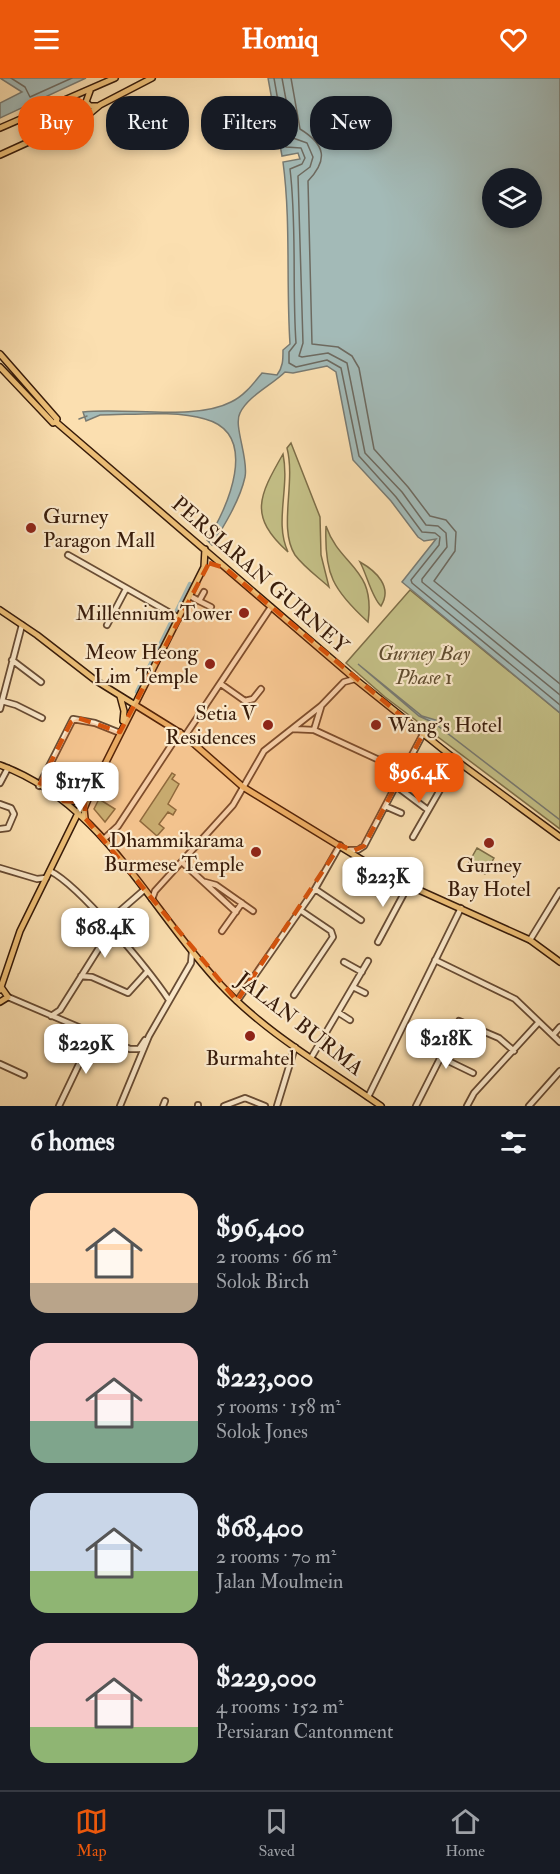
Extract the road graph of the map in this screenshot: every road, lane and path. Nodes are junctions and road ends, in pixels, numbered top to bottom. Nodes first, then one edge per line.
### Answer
1 (114, 78) edge
2 (152, 78) edge
3 (98, 86) junction
4 (74, 96) edge
5 (100, 105) junction
6 (94, 110) edge
7 (18, 120) edge
8 (0, 128) edge
9 (18, 146) edge
10 (0, 155) edge
11 (0, 354) edge
12 (0, 367) edge
13 (33, 393) junction
14 (27, 398) junction
15 (56, 422) junction
16 (205, 549) junction
17 (68, 555) dead end
18 (204, 567) junction
19 (225, 568) junction
20 (126, 589) junction
21 (204, 592) dead end
22 (190, 596) junction
23 (199, 601) junction
24 (211, 607) dead end
25 (271, 607) junction
26 (0, 610) edge
27 (175, 616) junction
28 (22, 625) junction
29 (107, 625) dead end
30 (12, 660) junction
31 (355, 679) junction
32 (41, 682) dead end
33 (221, 684) junction
34 (261, 689) dead end
35 (120, 696) junction
36 (2, 701) junction
37 (135, 705) junction
38 (321, 706) junction
39 (0, 709) edge
40 (42, 718) dead end
41 (290, 729) junction
42 (314, 730) junction
43 (121, 731) junction
44 (183, 734) junction
45 (423, 734) junction
46 (0, 765) edge
47 (8, 768) junction
48 (403, 771) junction
49 (0, 783) edge
50 (444, 783) dead end
51 (39, 786) junction
52 (396, 786) junction
53 (243, 787) junction
54 (90, 793) junction
55 (64, 801) junction
56 (0, 804) edge
57 (385, 806) junction
58 (428, 810) junction
59 (79, 811) junction
60 (401, 813) dead end
61 (86, 818) junction
62 (0, 829) edge
63 (413, 837) dead end
64 (560, 837) edge
65 (104, 839) junction
66 (340, 845) junction
67 (349, 850) junction
68 (183, 862) junction
69 (0, 868) edge
70 (50, 871) junction
71 (29, 877) junction
72 (46, 878) junction
73 (205, 882) junction
74 (408, 886) junction
75 (315, 889) junction
76 (144, 890) junction
77 (40, 891) junction
78 (560, 891) edge
79 (152, 899) junction
80 (242, 903) junction
81 (461, 908) junction
82 (300, 910) junction
83 (253, 911) dead end
84 (236, 912) junction
85 (361, 920) dead end
86 (106, 924) junction
87 (111, 929) junction
88 (222, 931) dead end
89 (530, 940) junction
90 (378, 942) dead end
91 (192, 949) junction
92 (435, 960) junction
93 (368, 961) dead end
94 (344, 962) dead end
95 (560, 962) edge
96 (86, 968) junction
97 (147, 972) junction
98 (362, 972) junction
99 (81, 976) junction
100 (92, 977) junction
101 (353, 987) junction
102 (1, 989) edge
103 (365, 993) dead end
104 (294, 995) dead end
105 (8, 997) junction
106 (169, 1000) junction
107 (237, 1000) junction
108 (0, 1002) edge
109 (339, 1013) junction
110 (51, 1016) junction
111 (350, 1020) dead end
112 (539, 1022) junction
113 (560, 1027) edge
114 (93, 1035) junction
115 (553, 1035) junction
116 (149, 1036) junction
117 (560, 1042) edge
118 (295, 1047) junction
119 (130, 1049) junction
120 (514, 1051) junction
121 (440, 1057) junction
122 (311, 1058) junction
123 (0, 1064) edge
124 (135, 1066) junction
125 (560, 1071) edge
126 (473, 1073) dead end
127 (24, 1075) dead end
128 (368, 1096) junction
129 (59, 1106) edge
130 (120, 1106) edge
131 (224, 1106) edge
132 (264, 1106) edge
133 (277, 1106) edge
134 (381, 1106) edge
135 (416, 1106) edge
136 (467, 1106) edge
137 (529, 1106) edge

1 - 3 main road
2 - 5 main road
3 - 4 main road
3 - 5 main road
5 - 6 main road
7 - 8 main road
9 - 10 main road
11 - 13 main road, PERSIARAN GURNEY
12 - 14 main road, PERSIARAN GURNEY
13 - 14 main road
13 - 15 main road, PERSIARAN GURNEY
14 - 15 main road, PERSIARAN GURNEY
15 - 16 main road, PERSIARAN GURNEY
16 - 18 main road
16 - 19 main road, PERSIARAN GURNEY
17 - 20 street
18 - 19 main road
18 - 22 main road
19 - 25 main road, PERSIARAN GURNEY
20 - 27 street
20 - 29 street
21 - 23 street
22 - 23 street
22 - 27 main road
23 - 24 street
25 - 31 main road, PERSIARAN GURNEY
25 - 33 street
26 - 28 main road
27 - 37 main road
28 - 30 street
28 - 35 main road
30 - 32 street
30 - 36 street
31 - 38 street
31 - 45 main road, PERSIARAN GURNEY
33 - 34 street
33 - 44 street
35 - 37 main road
35 - 43 main road
36 - 39 street
36 - 40 street
37 - 43 main road
37 - 44 main road
38 - 41 street
38 - 42 street
41 - 42 street
41 - 53 street
42 - 48 street
43 - 51 street
43 - 54 main road
44 - 53 main road
44 - 65 street
45 - 48 street
45 - 64 main road, PERSIARAN GURNEY
46 - 47 main road, JALAN BURMA
47 - 49 street
47 - 51 main road, JALAN BURMA
48 - 52 street
50 - 58 street
51 - 55 main road, JALAN BURMA
52 - 57 street
52 - 58 street
53 - 66 main road
53 - 68 street
54 - 55 main road
54 - 59 main road
54 - 61 main road
55 - 59 main road, JALAN BURMA
56 - 62 street
57 - 60 street
57 - 67 street
58 - 63 street
59 - 61 main road, JALAN BURMA
59 - 70 main road
61 - 65 main road, JALAN BURMA
65 - 76 main road, JALAN BURMA
66 - 67 main road
66 - 75 street
67 - 74 main road
68 - 73 street
68 - 79 street
69 - 71 street
70 - 72 main road
70 - 86 street
71 - 72 street
71 - 77 street
72 - 77 main road
73 - 80 street
73 - 84 street
74 - 81 main road
74 - 90 street
75 - 82 street
75 - 85 street
76 - 79 main road, JALAN BURMA
76 - 86 street
77 - 102 main road
78 - 89 street
79 - 91 main road, JALAN BURMA
80 - 83 street
80 - 84 street
81 - 89 main road
81 - 92 street
82 - 104 street
82 - 107 street
84 - 88 street
86 - 87 street
87 - 96 street
87 - 97 street
89 - 95 main road
91 - 106 street
91 - 107 main road, JALAN BURMA
92 - 112 street
92 - 128 street
93 - 98 street
94 - 98 street
96 - 99 street
96 - 100 street
97 - 100 street
97 - 106 street
98 - 101 street
99 - 100 street
99 - 110 street
101 - 103 street
101 - 109 street
102 - 105 main road
105 - 108 main road
105 - 110 street
106 - 116 street
107 - 118 main road, JALAN BURMA
109 - 111 street
109 - 122 street
110 - 114 street
112 - 115 street
112 - 120 street
113 - 115 street
114 - 119 street
114 - 129 street
115 - 117 street
116 - 119 street
116 - 124 street
118 - 122 main road, JALAN BURMA
118 - 133 street
119 - 124 street
120 - 121 street
120 - 136 street
121 - 126 street
121 - 135 street
122 - 128 main road, JALAN BURMA
123 - 127 street
124 - 130 street
125 - 137 street
128 - 134 main road, JALAN BURMA
131 - 132 street

